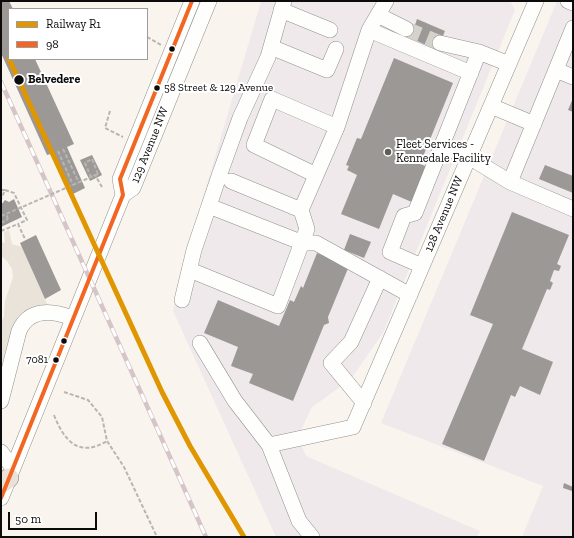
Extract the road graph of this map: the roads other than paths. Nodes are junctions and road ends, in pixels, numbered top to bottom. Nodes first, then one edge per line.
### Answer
1 (192, 1) edge
2 (209, 1) edge
3 (386, 1) edge
4 (536, 1) edge
5 (568, 1) edge
6 (573, 3) edge
7 (282, 5) edge
8 (378, 16) junction
9 (573, 28) edge
10 (406, 29) tunnel mouth
11 (330, 30) dead end
12 (369, 30) junction
13 (440, 44) tunnel mouth
14 (271, 47) junction
15 (336, 48) dead end
16 (479, 52) junction
17 (508, 64) junction
18 (556, 70) junction
19 (471, 73) junction
20 (573, 77) edge
21 (491, 106) junction
22 (534, 124) junction
23 (336, 127) junction
24 (441, 146) junction
25 (469, 157) junction
26 (316, 175) junction
27 (232, 181) dead end
28 (510, 182) junction
29 (123, 195) junction
30 (209, 206) junction
31 (573, 209) edge
32 (301, 210) junction
33 (303, 244) junction
34 (422, 266) junction
35 (190, 270) junction
36 (380, 278) junction
37 (410, 295) junction
38 (182, 300) dead end
39 (72, 318) junction
40 (200, 343) dead end
41 (1, 401) edge
42 (364, 404) junction
43 (269, 445) junction
44 (1, 452) edge
45 (8, 477) edge
46 (1, 498) edge
47 (312, 537) edge

1 - 29 street, 129 Avenue NW
2 - 29 street, 129 Avenue NW
3 - 8 street
4 - 17 street, 128 Avenue NW
5 - 6 street
7 - 11 street
7 - 14 street
8 - 10 street
8 - 12 street
9 - 18 street
12 - 19 street
12 - 23 street
13 - 16 street
14 - 15 street
14 - 30 street
16 - 17 street
16 - 19 street
17 - 21 street, 128 Avenue NW
18 - 20 street
18 - 22 street
19 - 24 street
21 - 22 street
21 - 25 street, 128 Avenue NW
22 - 28 street
23 - 26 street
23 - 26 street
24 - 25 street
24 - 34 street
25 - 28 street
25 - 34 street, 128 Avenue NW
26 - 32 street
27 - 32 street
28 - 31 street
29 - 39 street, 129 Avenue NW
30 - 33 street
30 - 35 street
32 - 33 street
33 - 35 street
33 - 36 street
34 - 37 street, 128 Avenue NW
35 - 38 street
36 - 37 street
36 - 42 street
37 - 42 street, 128 Avenue NW
39 - 41 street
39 - 45 street, 129 Avenue NW
40 - 43 street
42 - 43 street, 128 Avenue NW
43 - 47 street
44 - 45 street
45 - 46 street, 129 Avenue NW

